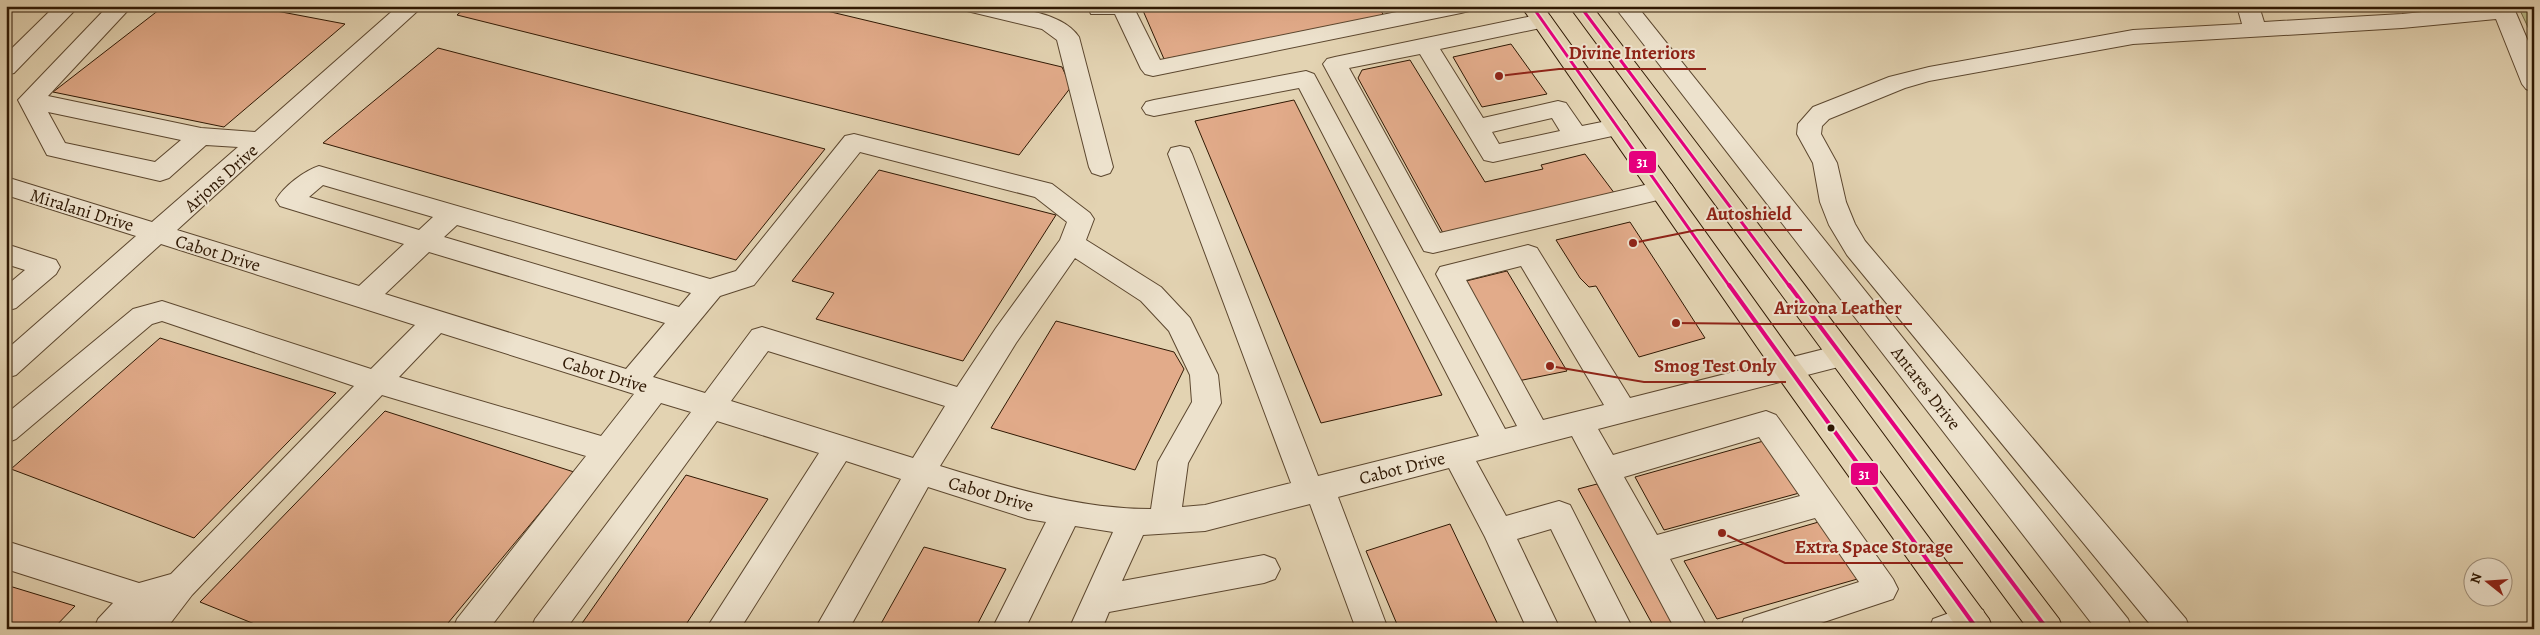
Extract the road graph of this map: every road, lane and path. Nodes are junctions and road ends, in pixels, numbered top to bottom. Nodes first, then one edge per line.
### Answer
1 (68, 6) edge
2 (121, 6) edge
3 (412, 6) edge
4 (975, 6) edge
5 (1098, 6) edge
6 (1461, 6) edge
7 (1580, 6) edge
8 (1625, 6) edge
9 (2248, 6) edge
10 (2503, 9) edge
11 (1537, 14) edge
12 (2255, 31) junction
13 (1426, 45) junction
14 (11, 58) edge
15 (2534, 84) edge
16 (30, 100) junction
17 (1154, 108) dead end
18 (1617, 127) junction
19 (201, 136) junction
20 (262, 141) junction
21 (1180, 154) dead end
22 (1101, 167) dead end
23 (6, 186) edge
24 (1662, 190) junction
25 (452, 214) junction
26 (158, 234) junction
27 (424, 241) junction
28 (1072, 243) junction
29 (1433, 244) junction
30 (6, 254) edge
31 (1449, 274) junction
32 (710, 289) junction
33 (364, 298) junction
34 (6, 301) edge
35 (685, 319) junction
36 (435, 321) junction
37 (1840, 356) junction
38 (6, 368) edge
39 (1788, 369) junction
40 (378, 382) junction
41 (644, 386) junction
42 (964, 401) junction
43 (711, 407) junction
44 (1623, 411) junction
45 (1579, 422) junction
46 (6, 431) edge
47 (1536, 434) junction
48 (1497, 443) junction
49 (839, 447) junction
50 (607, 450) junction
51 (1457, 454) junction
52 (1605, 470) junction
53 (920, 472) junction
54 (1315, 490) junction
55 (1822, 503) junction
56 (1066, 512) junction
57 (1133, 522) junction
58 (1165, 522) junction
59 (1498, 531) junction
60 (1650, 551) junction
61 (6, 555) edge
62 (1264, 569) dead end
63 (182, 585) junction
64 (139, 597) junction
65 (1098, 600) junction
66 (1964, 626) edge
67 (110, 629) edge
68 (146, 629) edge
69 (469, 629) edge
70 (547, 629) edge
71 (722, 629) edge
72 (831, 629) edge
73 (1008, 629) edge
74 (1085, 629) edge
75 (1372, 629) edge
76 (1544, 629) edge
77 (1618, 629) edge
78 (1692, 629) edge
79 (1756, 629) edge
80 (2046, 629) edge
81 (2116, 629) edge
82 (2174, 629) edge

1 - 14 street
2 - 16 street
3 - 20 street, Arjons Drive
4 - 22 street
5 - 6 street
7 - 37 main road
8 - 81 street, Antares Drive
9 - 12 street
10 - 12 street
10 - 15 street
11 - 13 street
11 - 18 main road
12 - 82 street
13 - 18 street
13 - 29 street
16 - 19 street
16 - 19 street
17 - 48 street
18 - 24 main road
19 - 20 street
20 - 26 street, Arjons Drive
21 - 54 street
23 - 26 street, Miralani Drive
24 - 29 street
24 - 39 main road
25 - 27 street
25 - 27 street
25 - 32 street
26 - 33 street, Cabot Drive
26 - 38 street, Arjons Drive
27 - 33 street
27 - 35 street
28 - 32 street
28 - 42 street
28 - 58 street
29 - 31 street
30 - 34 street
31 - 44 street
31 - 47 street
32 - 35 street
33 - 36 street, Cabot Drive
35 - 41 street
36 - 40 street
36 - 41 street, Cabot Drive
37 - 39 street, Cabot Drive
37 - 80 main road
39 - 44 street, Cabot Drive
39 - 66 main road
40 - 46 street
40 - 50 street
40 - 63 street
41 - 43 street, Cabot Drive
41 - 50 street
42 - 43 street
42 - 53 street
43 - 49 street, Cabot Drive
43 - 70 street
44 - 45 street, Cabot Drive
45 - 47 street, Cabot Drive
45 - 52 street
47 - 48 street, Cabot Drive
48 - 51 street, Cabot Drive
49 - 53 street, Cabot Drive
49 - 71 street
50 - 69 street
51 - 54 street, Cabot Drive
51 - 59 street
52 - 55 street
52 - 60 street
53 - 56 street, Cabot Drive
53 - 72 street
54 - 58 street, Cabot Drive
54 - 75 street
55 - 60 street
55 - 79 street
56 - 57 street, Cabot Drive
56 - 73 street
57 - 58 street, Cabot Drive
57 - 65 street
59 - 76 street
59 - 77 street
60 - 78 street
61 - 64 street
62 - 65 street
63 - 64 street
63 - 68 street
64 - 67 street
65 - 74 street

